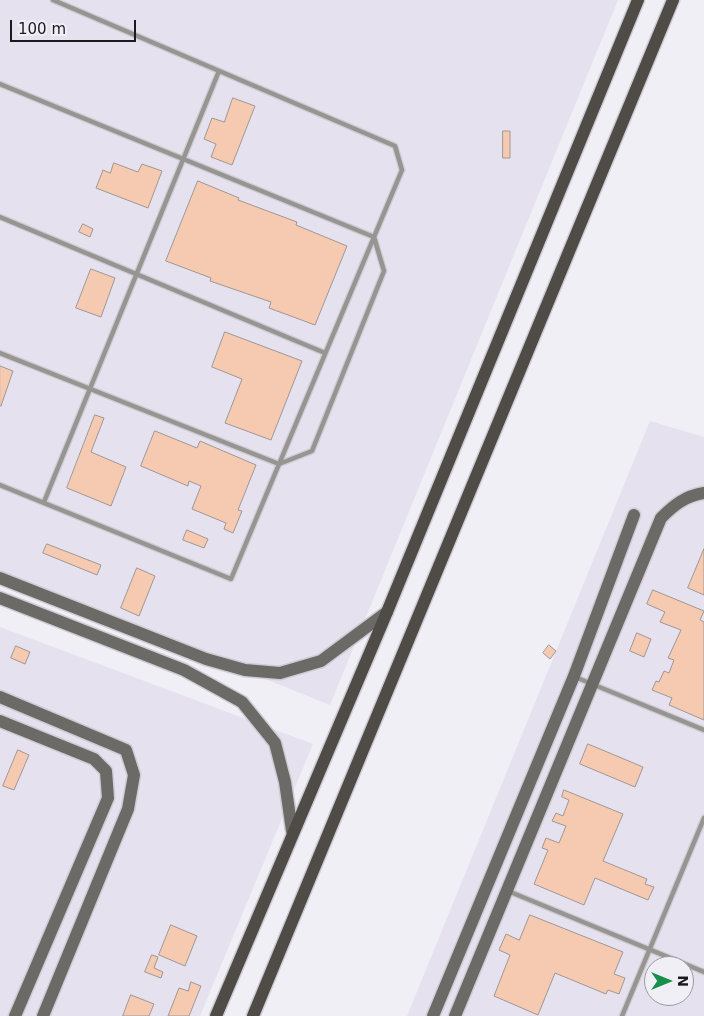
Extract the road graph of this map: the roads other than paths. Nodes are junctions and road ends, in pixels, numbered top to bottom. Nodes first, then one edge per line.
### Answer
1 (53, 0) edge
2 (638, 0) edge
3 (673, 0) edge
4 (219, 71) junction
5 (0, 84) edge
6 (183, 159) junction
7 (0, 217) edge
8 (374, 236) junction
9 (136, 274) junction
10 (0, 353) edge
11 (325, 353) junction
12 (90, 389) junction
13 (279, 464) junction
14 (0, 485) edge
15 (704, 493) edge
16 (44, 502) junction
17 (634, 515) dead end
18 (0, 578) edge
19 (0, 598) edge
20 (387, 612) junction
21 (574, 676) junction
22 (592, 684) junction
23 (0, 697) edge
24 (0, 721) edge
25 (704, 730) edge
26 (704, 818) edge
27 (292, 832) junction
28 (507, 891) junction
29 (649, 950) junction
30 (704, 972) edge
31 (15, 1016) edge
32 (43, 1016) edge
33 (216, 1016) edge
34 (253, 1016) edge
35 (433, 1016) edge
36 (455, 1016) edge
37 (622, 1016) edge

1 - 4 lane
2 - 20 main road
3 - 34 main road
4 - 6 lane
4 - 8 lane
5 - 6 lane
6 - 8 lane
6 - 9 lane
7 - 9 lane
8 - 11 lane
8 - 13 lane
9 - 11 lane
9 - 12 lane
10 - 12 lane
11 - 13 lane
12 - 13 lane
12 - 16 lane
13 - 16 lane
14 - 16 lane
15 - 22 street
17 - 21 street
18 - 20 street
19 - 27 street
20 - 27 main road
21 - 22 lane
21 - 35 street
22 - 25 lane
22 - 28 street
23 - 32 street
24 - 31 street
26 - 29 lane
27 - 33 main road
28 - 29 lane
28 - 36 street
29 - 30 lane
29 - 37 lane

